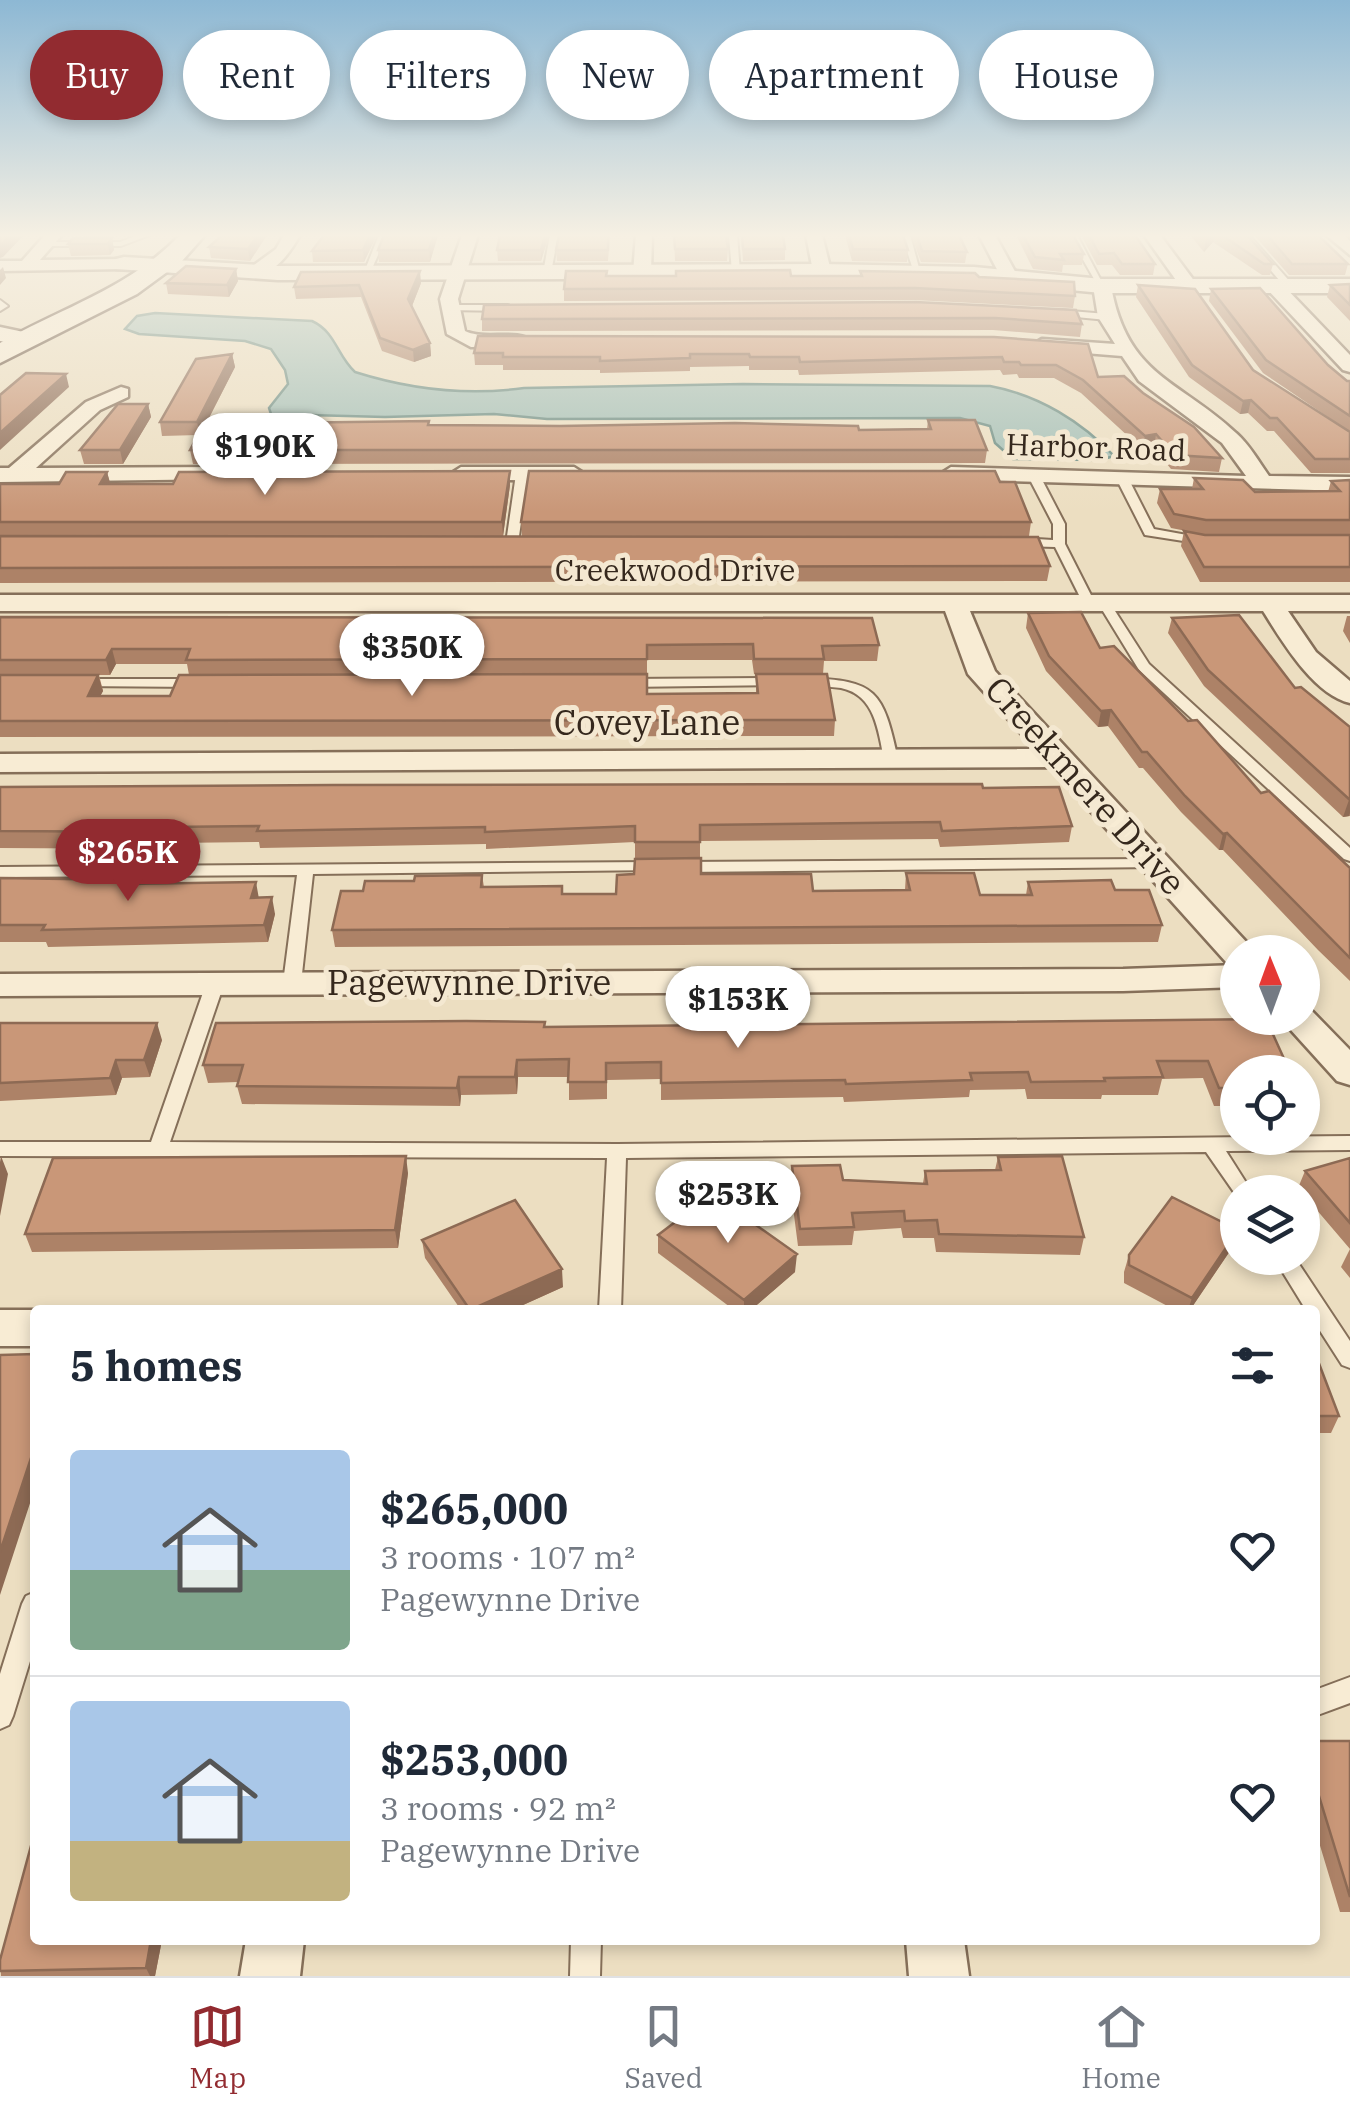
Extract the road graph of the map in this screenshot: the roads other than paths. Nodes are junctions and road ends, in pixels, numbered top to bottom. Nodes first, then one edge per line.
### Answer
1 (453, 327) edge
2 (1112, 327) edge
3 (1317, 327) edge
4 (8, 334) edge
5 (553, 342) edge
6 (1027, 344) edge
7 (1126, 350) junction
8 (0, 355) edge
9 (1350, 366) edge
10 (121, 393) dead end
11 (254, 474) edge
12 (433, 474) edge
13 (522, 474) junction
14 (600, 474) edge
15 (935, 474) edge
16 (1033, 474) junction
17 (7, 475) edge
18 (1120, 476) junction
19 (1264, 484) junction
20 (1350, 484) edge
21 (1011, 542) edge
22 (1221, 542) edge
23 (492, 543) edge
24 (512, 543) junction
25 (530, 543) edge
26 (1060, 544) junction
27 (0, 602) edge
28 (1270, 602) junction
29 (1097, 603) junction
30 (1350, 603) edge
31 (955, 604) junction
32 (58, 683) edge
33 (211, 683) edge
34 (609, 683) edge
35 (1350, 695) edge
36 (1055, 758) junction
37 (891, 759) junction
38 (0, 763) edge
39 (1350, 856) edge
40 (1154, 864) junction
41 (306, 870) junction
42 (0, 872) edge
43 (1220, 935) edge
44 (1220, 977) edge
45 (292, 983) junction
46 (215, 984) junction
47 (0, 985) edge
48 (1314, 1035) edge
49 (1350, 1072) edge
50 (1350, 1143) edge
51 (1212, 1146) junction
52 (159, 1147) junction
53 (0, 1149) edge
54 (616, 1151) junction
55 (1231, 1175) edge
56 (1295, 1275) edge
57 (610, 1305) edge
58 (1315, 1305) edge
59 (1320, 1313) edge
60 (0, 1328) edge
61 (30, 1328) edge
62 (1350, 1358) edge
63 (30, 1620) edge
64 (1350, 1690) edge
65 (1320, 1701) edge
66 (0, 1716) edge
67 (274, 1945) edge
68 (586, 1945) edge
69 (935, 1945) edge
70 (270, 1976) edge
71 (585, 1976) edge
72 (939, 1976) edge

1 - 5 street
2 - 7 street
3 - 9 street
4 - 8 main road
6 - 7 street
7 - 19 street
10 - 17 street
11 - 17 street
12 - 13 street
13 - 14 street
13 - 24 lane
15 - 16 street, Harbor Road
16 - 18 street, Harbor Road
16 - 26 lane
18 - 19 street, Harbor Road
18 - 22 lane
19 - 20 street, Harbor Road
21 - 26 lane
23 - 24 lane
24 - 25 lane
26 - 29 lane
27 - 31 street, Creekwood Drive
28 - 29 street, Creekwood Drive
28 - 30 street, Creekwood Drive
28 - 35 street
29 - 31 street, Creekwood Drive
29 - 39 lane
31 - 36 street, Creekmere Drive
32 - 33 lane
34 - 37 lane
36 - 37 street, Covey Lane
36 - 40 street, Creekmere Drive
37 - 38 street, Covey Lane
40 - 41 lane
40 - 43 street, Creekmere Drive
41 - 42 lane
41 - 45 lane
44 - 45 street, Pagewynne Drive
45 - 46 street, Pagewynne Drive
46 - 47 street, Pagewynne Drive
46 - 52 lane
48 - 49 street
50 - 51 lane
51 - 54 lane
51 - 55 lane
52 - 53 lane
52 - 54 lane
54 - 57 lane
56 - 58 lane
59 - 62 lane
60 - 61 street
63 - 66 lane
64 - 65 lane
67 - 70 street
68 - 71 lane
69 - 72 street

